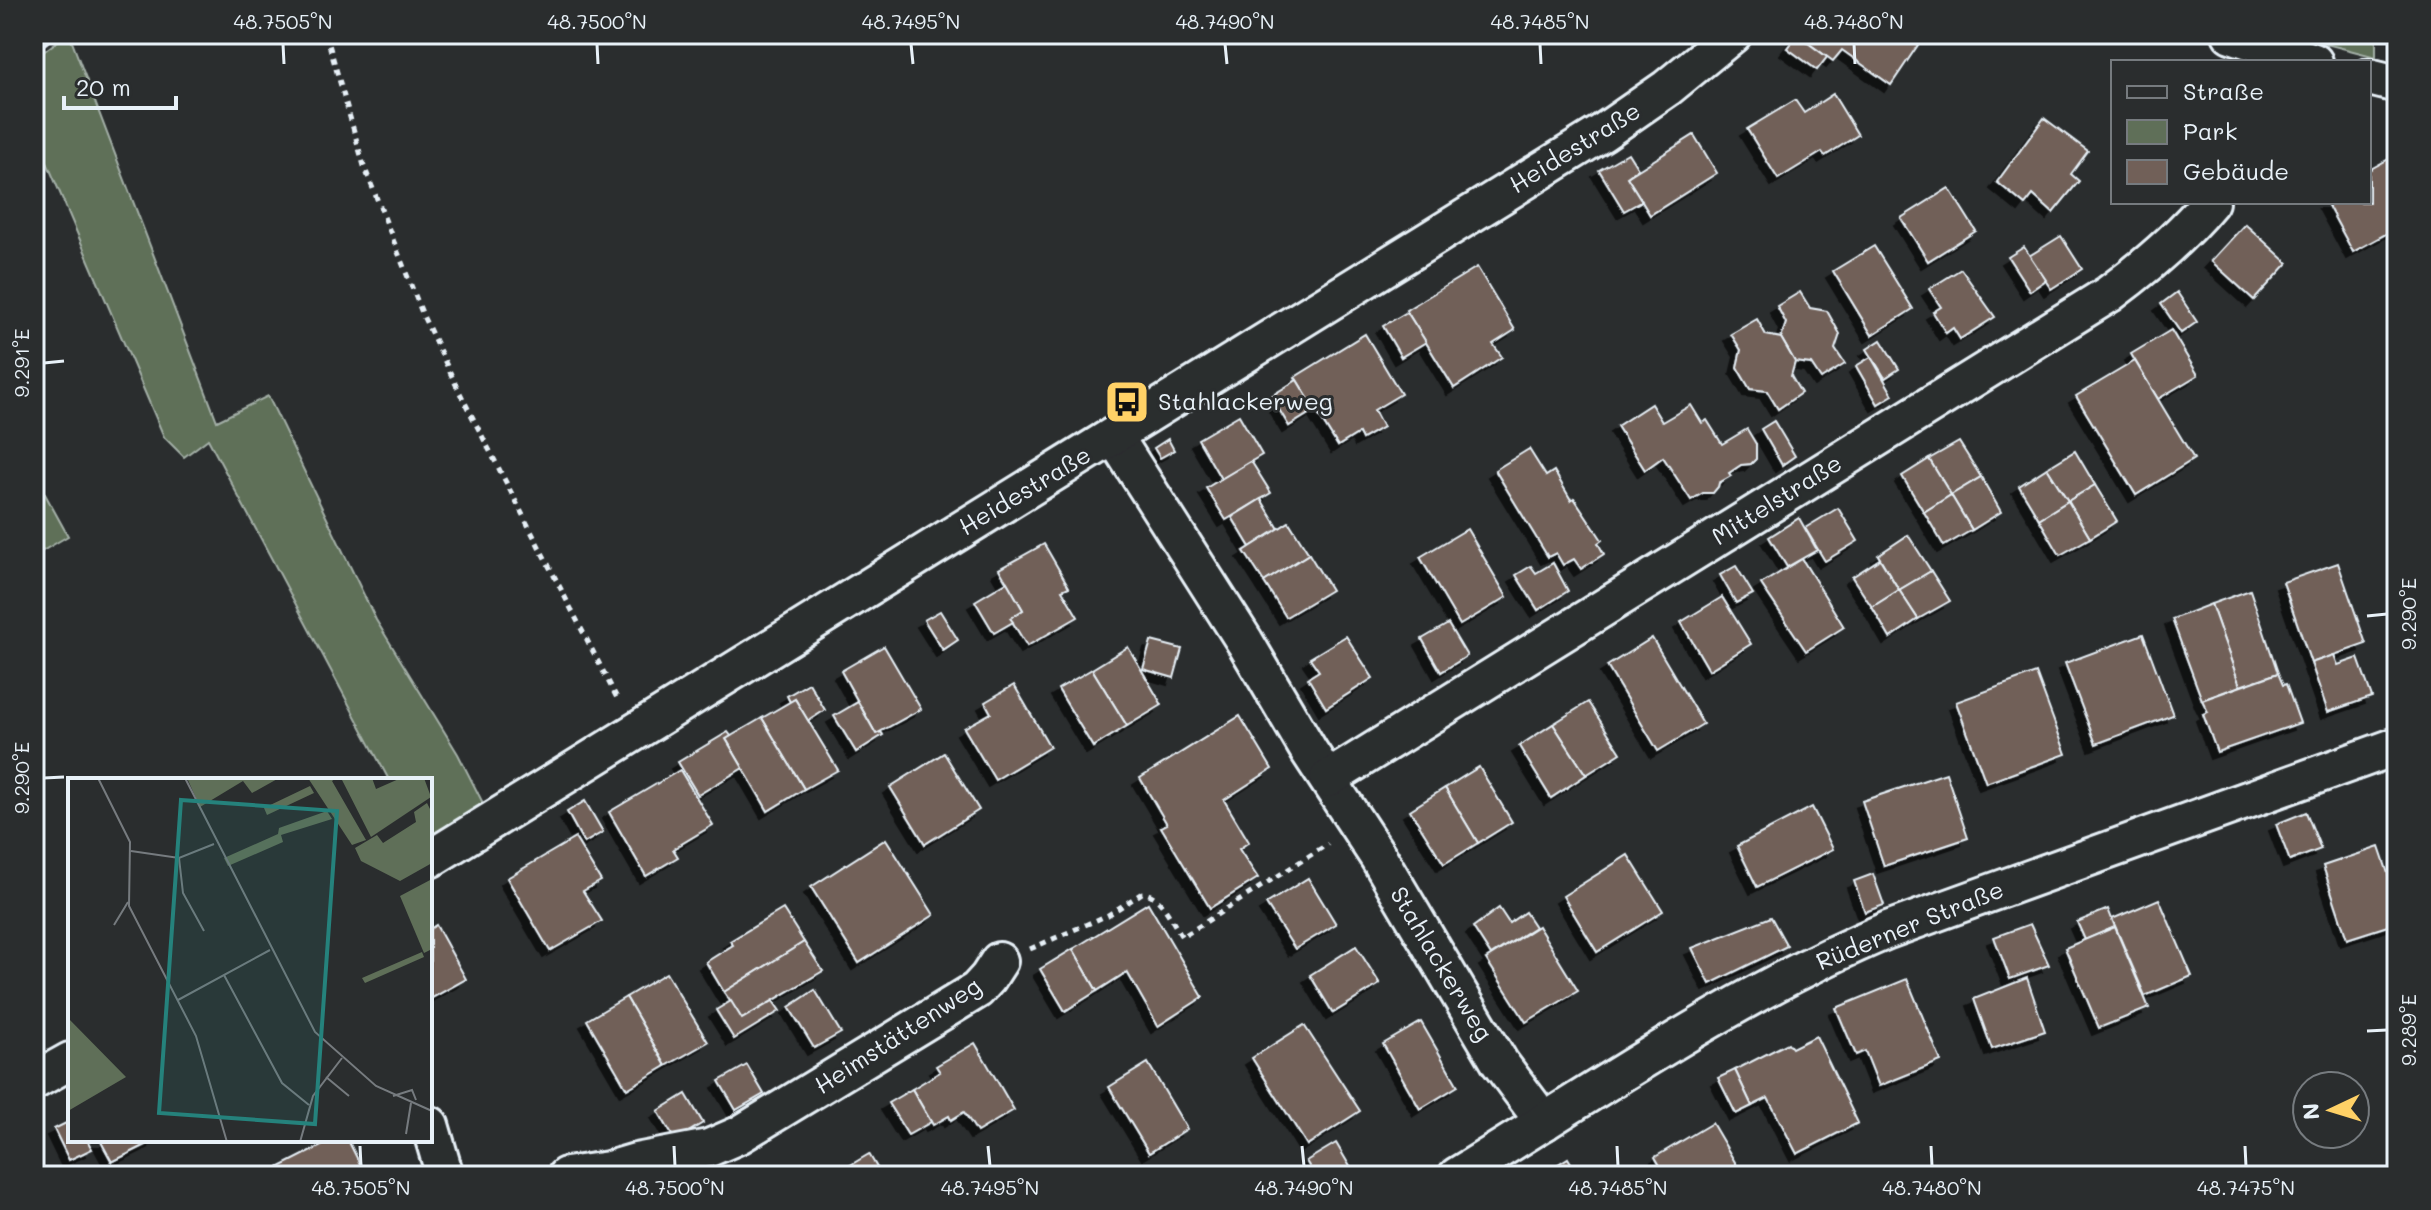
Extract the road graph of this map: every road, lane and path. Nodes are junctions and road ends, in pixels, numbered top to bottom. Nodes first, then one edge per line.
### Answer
1 (56, 34) edge
2 (326, 34) edge
3 (1733, 34) edge
4 (2231, 34) edge
5 (34, 51) edge
6 (2295, 59) edge
7 (2371, 78) edge
8 (2397, 84) edge
9 (2208, 204) edge
10 (1114, 436) junction
11 (635, 731) junction
12 (2397, 746) edge
13 (1328, 779) junction
14 (1359, 826) junction
15 (432, 858) edge
16 (999, 961) joint
17 (68, 1062) edge
18 (34, 1081) edge
19 (1544, 1122) junction
20 (432, 1132) edge
21 (445, 1176) edge
22 (566, 1176) edge
23 (1457, 1176) edge

1 - 5 path
2 - 11 path
3 - 10 street, Heidestraße
4 - 6 street
7 - 8 street
9 - 13 street, Mittelstraße
10 - 11 street, Heidestraße
10 - 13 street, Stahlackerweg
11 - 15 street, Heidestraße
12 - 19 street, Rüderner Straße
13 - 14 street, Stahlackerweg
14 - 16 path, Heimstättenweg
14 - 19 street, Stahlackerweg
16 - 22 street, Heimstättenweg
17 - 18 street
19 - 23 street, Rüderner Straße
20 - 21 street

